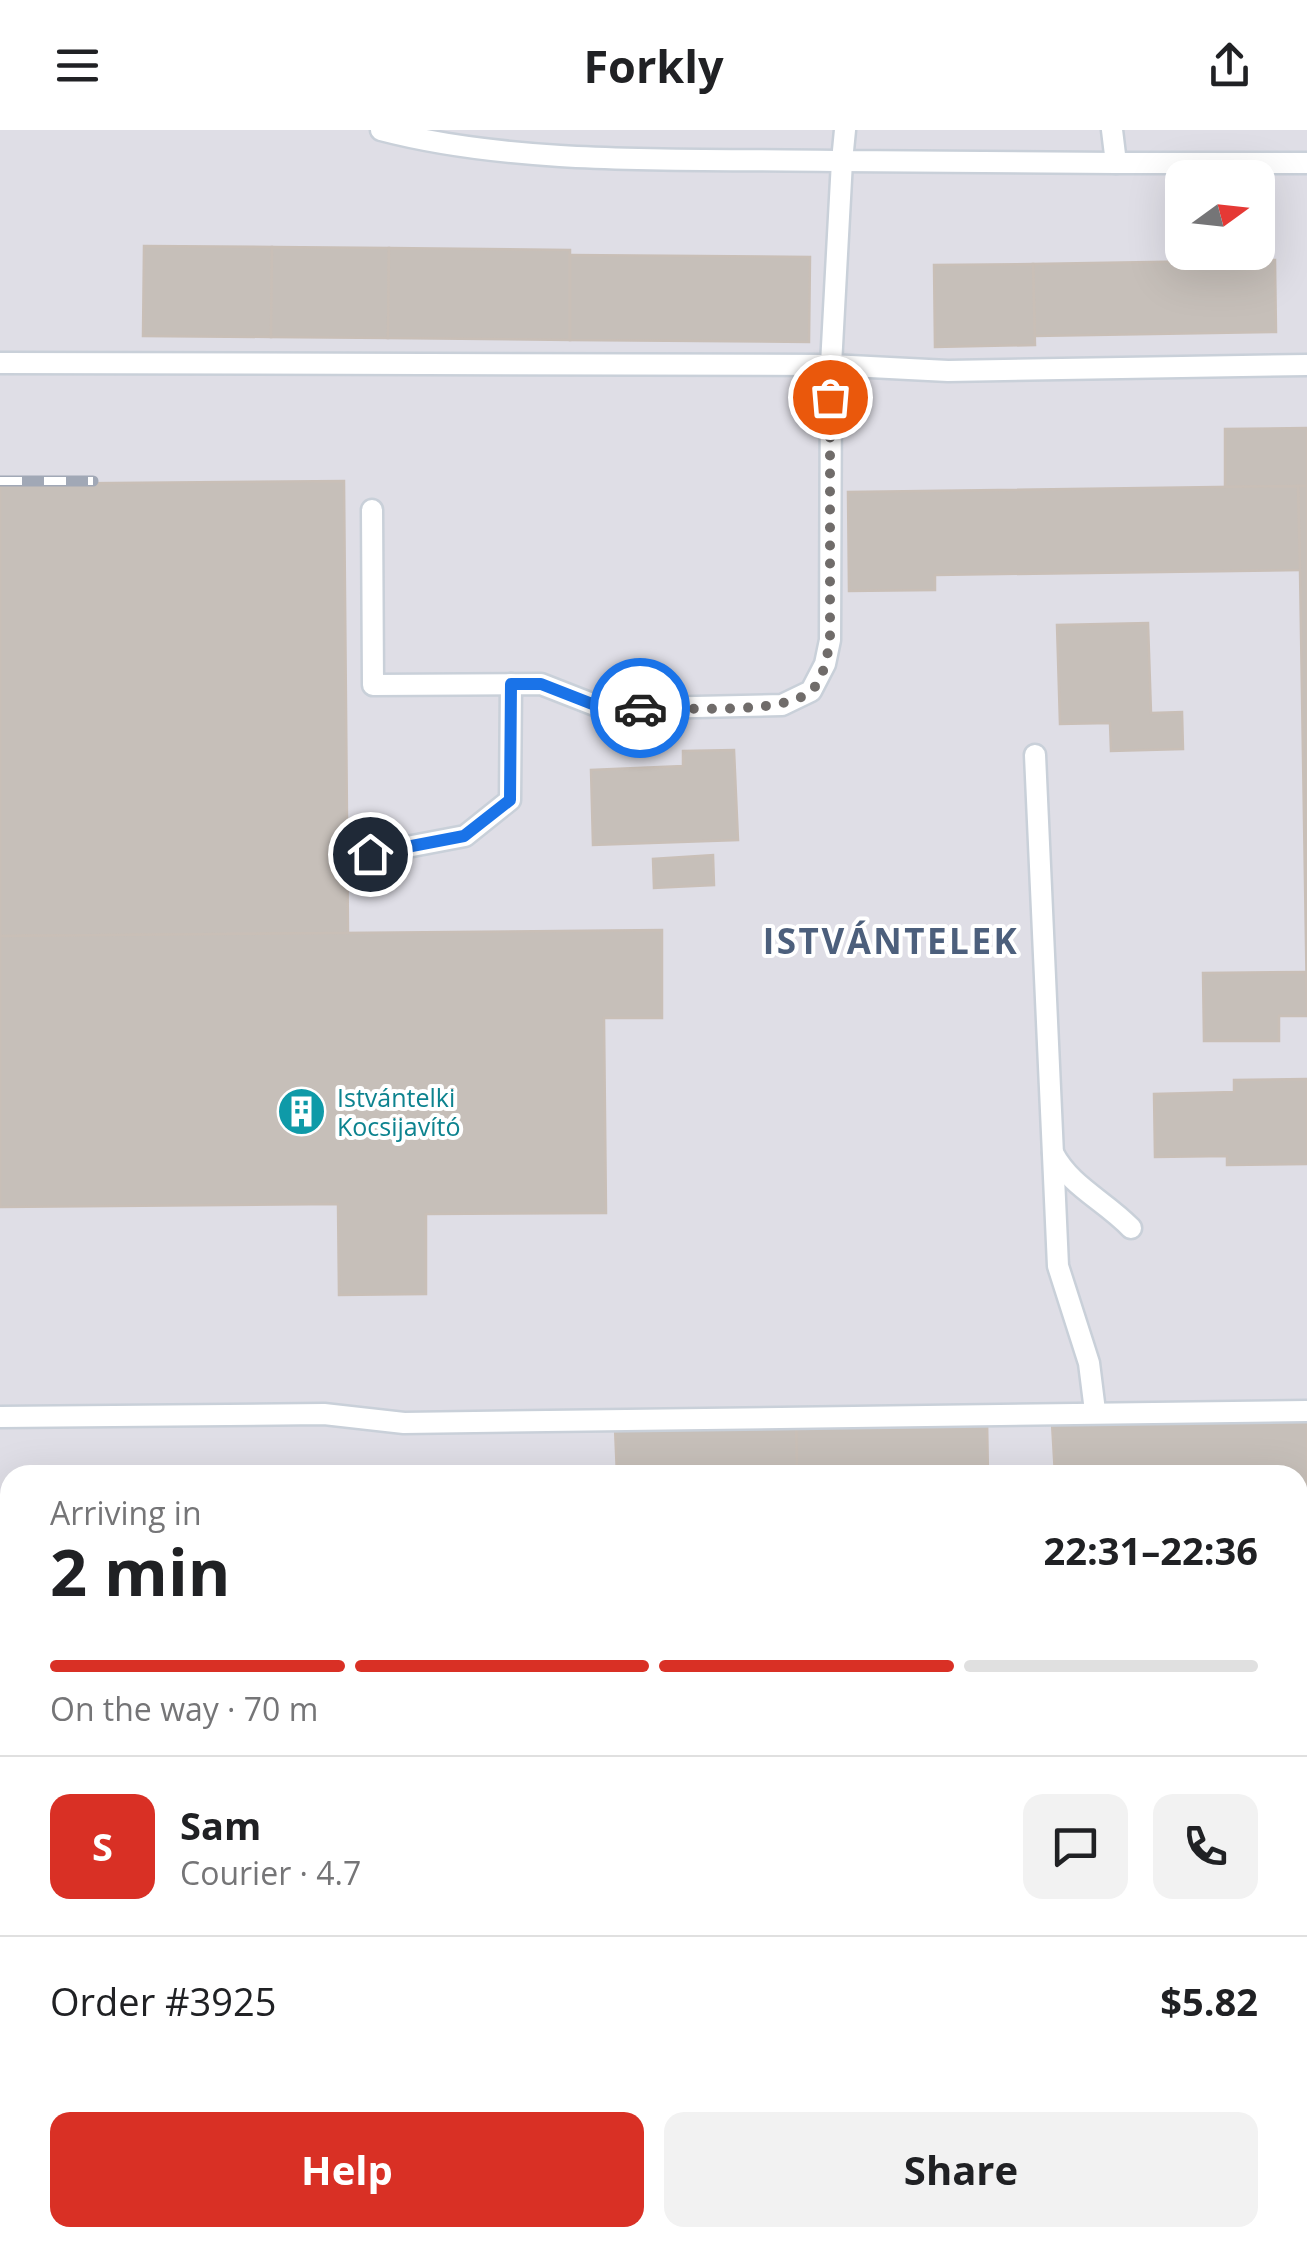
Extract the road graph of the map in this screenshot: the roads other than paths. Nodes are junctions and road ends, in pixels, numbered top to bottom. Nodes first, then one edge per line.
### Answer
1 (381, 130) edge
2 (846, 130) edge
3 (1112, 130) edge
4 (842, 161) junction
5 (1307, 162) edge
6 (1116, 163) junction
7 (0, 363) edge
8 (830, 365) junction
9 (1307, 365) edge
10 (372, 510) dead end
11 (511, 684) junction
12 (1035, 755) dead end
13 (370, 854) dead end
14 (1050, 1146) junction
15 (1131, 1228) dead end
16 (1307, 1411) edge
17 (1095, 1412) junction
18 (0, 1417) edge

1 - 4 lane
2 - 4 lane
3 - 6 lane
4 - 6 lane
4 - 8 lane
5 - 6 lane
7 - 8 lane
8 - 9 lane
8 - 11 lane
10 - 11 lane
11 - 13 lane
12 - 14 lane
14 - 15 lane
14 - 17 lane
16 - 17 lane
17 - 18 lane

